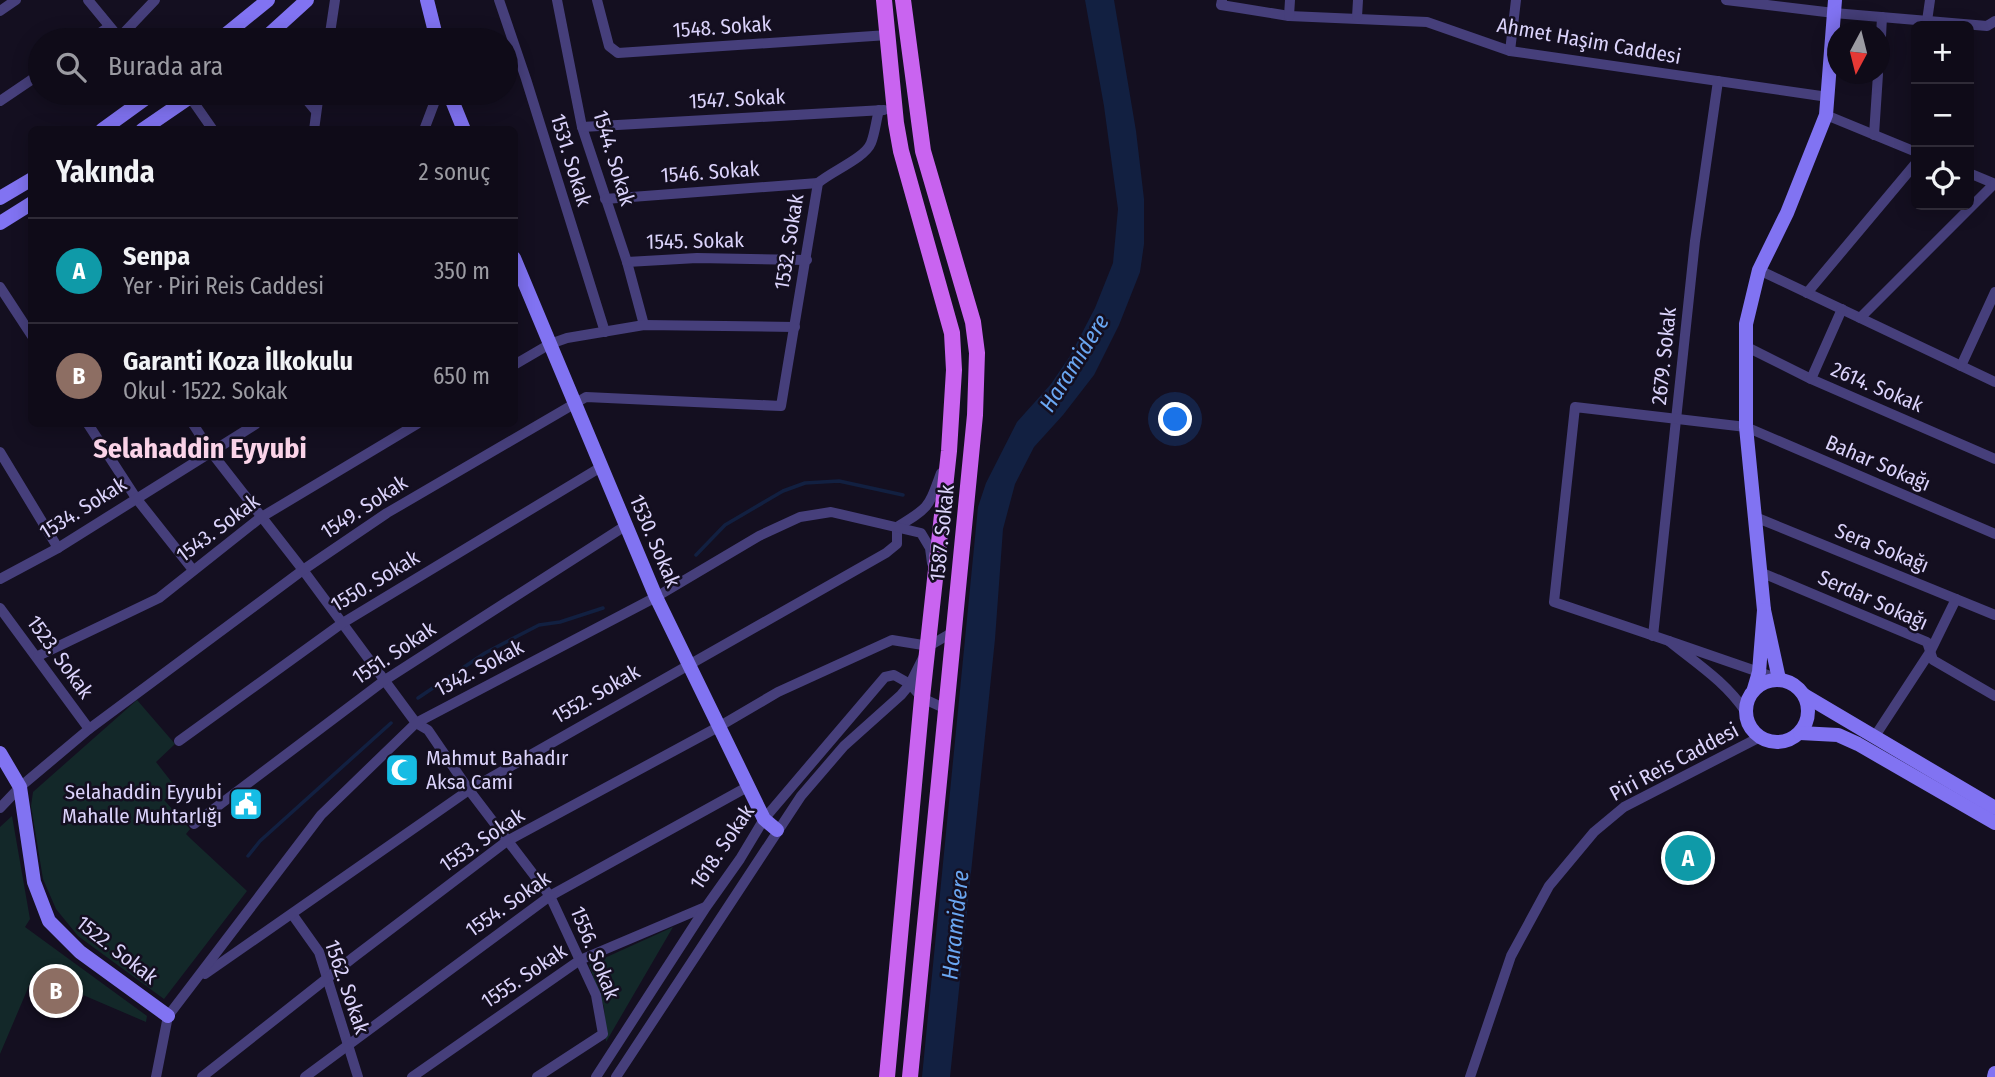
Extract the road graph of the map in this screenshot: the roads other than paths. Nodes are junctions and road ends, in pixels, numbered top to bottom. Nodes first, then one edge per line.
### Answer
1 (16, 0) edge
2 (88, 0) edge
3 (155, 0) edge
4 (268, 0) edge
5 (307, 0) edge
6 (335, 0) edge
7 (499, 0) edge
8 (557, 0) edge
9 (597, 0) edge
10 (884, 0) edge
11 (903, 0) edge
12 (1290, 0) edge
13 (1358, 0) edge
14 (1516, 0) edge
15 (1726, 0) edge
16 (1930, 0) edge
17 (429, 1) edge
18 (1744, 1) edge
19 (1222, 3) edge
20 (1834, 6) edge
21 (0, 11) edge
22 (1289, 16) junction
23 (1882, 17) junction
24 (1357, 18) junction
25 (1882, 21) edge
26 (1927, 21) joint
27 (1995, 21) edge
28 (1974, 25) edge
29 (109, 27) edge
30 (130, 28) edge
31 (234, 28) edge
32 (276, 28) edge
33 (331, 28) edge
34 (435, 28) edge
35 (509, 28) edge
36 (888, 35) junction
37 (1510, 51) junction
38 (518, 56) edge
39 (1718, 81) junction
40 (28, 82) edge
41 (1877, 84) edge
42 (1828, 97) junction
43 (0, 102) edge
44 (136, 105) edge
45 (176, 105) edge
46 (198, 105) edge
47 (311, 105) edge
48 (317, 105) edge
49 (433, 105) edge
50 (454, 105) edge
51 (887, 110) junction
52 (316, 111) junction
53 (1826, 115) junction
54 (108, 126) edge
55 (147, 126) edge
56 (211, 126) edge
57 (314, 126) edge
58 (426, 126) edge
59 (462, 126) edge
60 (582, 127) junction
61 (1874, 135) junction
62 (1911, 150) edge
63 (1911, 169) edge
64 (1974, 175) edge
65 (28, 181) edge
66 (818, 183) junction
67 (1994, 184) edge
68 (0, 198) edge
69 (605, 199) junction
70 (28, 206) edge
71 (0, 223) edge
72 (807, 260) junction
73 (627, 262) junction
74 (518, 268) edge
75 (1759, 270) junction
76 (0, 287) edge
77 (1995, 292) edge
78 (1807, 293) junction
79 (1842, 309) junction
80 (1860, 318) junction
81 (644, 326) junction
82 (795, 327) junction
83 (28, 330) edge
84 (605, 332) junction
85 (550, 344) junction
86 (1745, 346) junction
87 (518, 363) edge
88 (1961, 366) junction
89 (1811, 380) junction
90 (1995, 382) edge
91 (575, 403) junction
92 (781, 406) joint
93 (1676, 419) junction
94 (90, 427) edge
95 (195, 427) edge
96 (251, 427) edge
97 (413, 427) edge
98 (1746, 427) junction
99 (949, 451) junction
100 (0, 452) edge
101 (211, 452) junction
102 (1995, 459) edge
103 (601, 467) junction
104 (136, 498) junction
105 (1755, 517) junction
106 (260, 518) junction
107 (625, 526) junction
108 (897, 527) junction
109 (1995, 534) edge
110 (58, 548) junction
111 (193, 570) junction
112 (303, 570) junction
113 (1760, 572) junction
114 (0, 579) edge
115 (935, 581) junction
116 (656, 597) junction
117 (1956, 599) junction
118 (0, 608) edge
119 (1764, 610) junction
120 (1995, 615) edge
121 (341, 624) junction
122 (953, 632) junction
123 (1653, 636) junction
124 (1669, 641) junction
125 (929, 646) junction
126 (1930, 652) junction
127 (38, 656) junction
128 (689, 663) junction
129 (1759, 672) junction
130 (1779, 679) junction
131 (384, 680) junction
132 (910, 684) junction
133 (1754, 689) junction
134 (1804, 695) junction
135 (1995, 696) edge
136 (922, 698) junction
137 (946, 709) junction
138 (1745, 711) junction
139 (416, 723) junction
140 (720, 726) junction
141 (89, 729) junction
142 (1800, 733) junction
143 (1760, 737) junction
144 (1874, 737) junction
145 (178, 741) dead end
146 (0, 753) edge
147 (749, 786) junction
148 (20, 787) junction
149 (468, 790) junction
150 (0, 808) edge
151 (1995, 808) edge
152 (764, 819) junction
153 (1995, 823) edge
154 (194, 824) dead end
155 (777, 830) junction
156 (507, 841) junction
157 (550, 896) junction
158 (706, 907) junction
159 (292, 914) junction
160 (580, 960) junction
161 (196, 980) junction
162 (326, 981) junction
163 (168, 1016) junction
164 (347, 1044) junction
165 (156, 1077) edge
166 (202, 1077) edge
167 (305, 1077) edge
168 (358, 1077) edge
169 (412, 1077) edge
170 (537, 1077) edge
171 (596, 1077) edge
172 (616, 1077) edge
173 (887, 1077) edge
174 (909, 1077) edge
175 (1470, 1077) edge

1 - 21 street
2 - 29 street
3 - 30 street
4 - 31 street
5 - 32 street
6 - 33 street
7 - 35 street, 1531. Sokak
8 - 60 street, 1544. Sokak
9 - 36 street, 1548. Sokak
10 - 36 main road, 1587. Sokak
11 - 122 main road, 1587. Sokak
12 - 22 street
13 - 24 street
14 - 37 street
15 - 18 street
16 - 26 street
17 - 34 street
18 - 20 street
19 - 22 street, Ahmet Haşim Caddesi
20 - 23 street
20 - 42 street
22 - 24 street, Ahmet Haşim Caddesi
23 - 25 street
23 - 26 street
24 - 37 street, Ahmet Haşim Caddesi
27 - 28 street
36 - 51 main road, 1587. Sokak
37 - 39 street, Ahmet Haşim Caddesi
38 - 84 street, 1531. Sokak
39 - 42 street, Ahmet Haşim Caddesi
39 - 93 street, 2679. Sokak
40 - 43 street
41 - 61 street
42 - 53 street
44 - 54 street
45 - 55 street
46 - 56 street
47 - 52 street
48 - 52 street
49 - 58 street
50 - 59 street
51 - 60 street, 1547. Sokak
51 - 66 street, 1532. Sokak
51 - 99 main road, 1587. Sokak
52 - 57 street
53 - 61 street
53 - 75 street
60 - 69 street, 1544. Sokak
61 - 62 street
63 - 78 street
64 - 67 street
65 - 68 street
66 - 69 street, 1546. Sokak
66 - 72 street, 1532. Sokak
67 - 80 street
69 - 73 street, 1544. Sokak
70 - 71 street
72 - 73 street, 1545. Sokak
72 - 82 street, 1532. Sokak
73 - 81 street, 1544. Sokak
74 - 85 street, 1530. Sokak
75 - 78 street
75 - 86 street
76 - 83 street
77 - 88 street
78 - 79 street
79 - 80 street
79 - 89 street
80 - 88 street
81 - 82 street
81 - 84 street
82 - 92 street, 1532. Sokak
84 - 85 street
85 - 87 street
85 - 91 street, 1530. Sokak
86 - 89 street, 2614. Sokak
86 - 98 street
88 - 90 street
89 - 102 street, 2614. Sokak
91 - 92 street, 1549. Sokak
91 - 103 street, 1530. Sokak
91 - 112 street, 1549. Sokak
93 - 98 street, Bahar Sokağı
93 - 123 street, 2679. Sokak
93 - 123 street, Bahar Sokağı
94 - 104 street
95 - 101 street, 1556. Sokak
96 - 101 street, 1534. Sokak
97 - 106 street, 1543. Sokak
98 - 105 street
98 - 109 street, Bahar Sokağı
99 - 108 street, 1552. Sokak
99 - 115 main road, 1587. Sokak
100 - 110 street
101 - 104 street, 1534. Sokak
101 - 106 street, 1556. Sokak
103 - 107 street, 1530. Sokak
103 - 121 street, 1550. Sokak
104 - 110 street, 1534. Sokak
104 - 111 street
105 - 113 street
105 - 117 street, Sera Sokağı
106 - 111 street, 1543. Sokak
106 - 112 street, 1556. Sokak
107 - 116 street, 1530. Sokak
107 - 131 street, 1551. Sokak
108 - 115 street, 1342. Sokak
108 - 116 street, 1342. Sokak
108 - 128 street, 1552. Sokak
110 - 114 street, 1534. Sokak
111 - 127 street, 1543. Sokak
112 - 121 street, 1556. Sokak
112 - 141 street, 1549. Sokak
113 - 119 street
113 - 126 street, Serdar Sokağı
115 - 125 main road, 1587. Sokak
116 - 128 street, 1530. Sokak
116 - 139 street, 1342. Sokak
117 - 120 street, Sera Sokağı
117 - 126 street
118 - 127 street, 1523. Sokak
119 - 129 street
119 - 130 street
121 - 131 street, 1556. Sokak
121 - 145 street, 1550. Sokak
122 - 125 street
122 - 137 main road, 1587. Sokak
123 - 124 street
124 - 129 street
124 - 138 street
125 - 132 street, 1618. Sokak
125 - 136 main road, 1587. Sokak
125 - 140 street, 1553. Sokak
126 - 135 street, Serdar Sokağı
126 - 144 street
127 - 141 street, 1523. Sokak
128 - 140 street, 1530. Sokak
128 - 149 street, 1552. Sokak
129 - 130 street
129 - 133 street
130 - 133 street
130 - 134 street
131 - 139 street, 1556. Sokak
131 - 154 street, 1551. Sokak
132 - 136 street
132 - 152 street, 1618. Sokak
132 - 155 street, 1618. Sokak
133 - 138 street
134 - 142 street
134 - 144 street
136 - 137 street
136 - 173 main road, 1587. Sokak
137 - 174 main road, 1587. Sokak
138 - 143 street
139 - 149 street, 1556. Sokak
139 - 161 street, 1342. Sokak
140 - 147 street, 1530. Sokak
140 - 156 street, 1553. Sokak
141 - 148 street, 1549. Sokak
142 - 143 street
142 - 153 street
143 - 175 street, Piri Reis Caddesi
144 - 151 street
146 - 148 street, 1522. Sokak
147 - 152 street, 1530. Sokak
147 - 157 street, 1554. Sokak
148 - 150 street, 1549. Sokak
148 - 163 street, 1522. Sokak
149 - 156 street, 1556. Sokak
149 - 159 street, 1552. Sokak
152 - 155 street, 1530. Sokak
152 - 158 street, 1618. Sokak
155 - 172 street, 1618. Sokak
156 - 157 street, 1556. Sokak
156 - 162 street, 1553. Sokak
157 - 160 street, 1556. Sokak
157 - 164 street, 1554. Sokak
158 - 160 street, 1555. Sokak
158 - 171 street, 1618. Sokak
159 - 161 street, 1552. Sokak
159 - 162 street, 1562. Sokak
160 - 169 street, 1555. Sokak
160 - 170 street, 1556. Sokak
161 - 163 street, 1342. Sokak
162 - 164 street, 1562. Sokak
162 - 166 street, 1553. Sokak
163 - 165 street, 1342. Sokak
164 - 167 street, 1554. Sokak
164 - 168 street, 1562. Sokak

